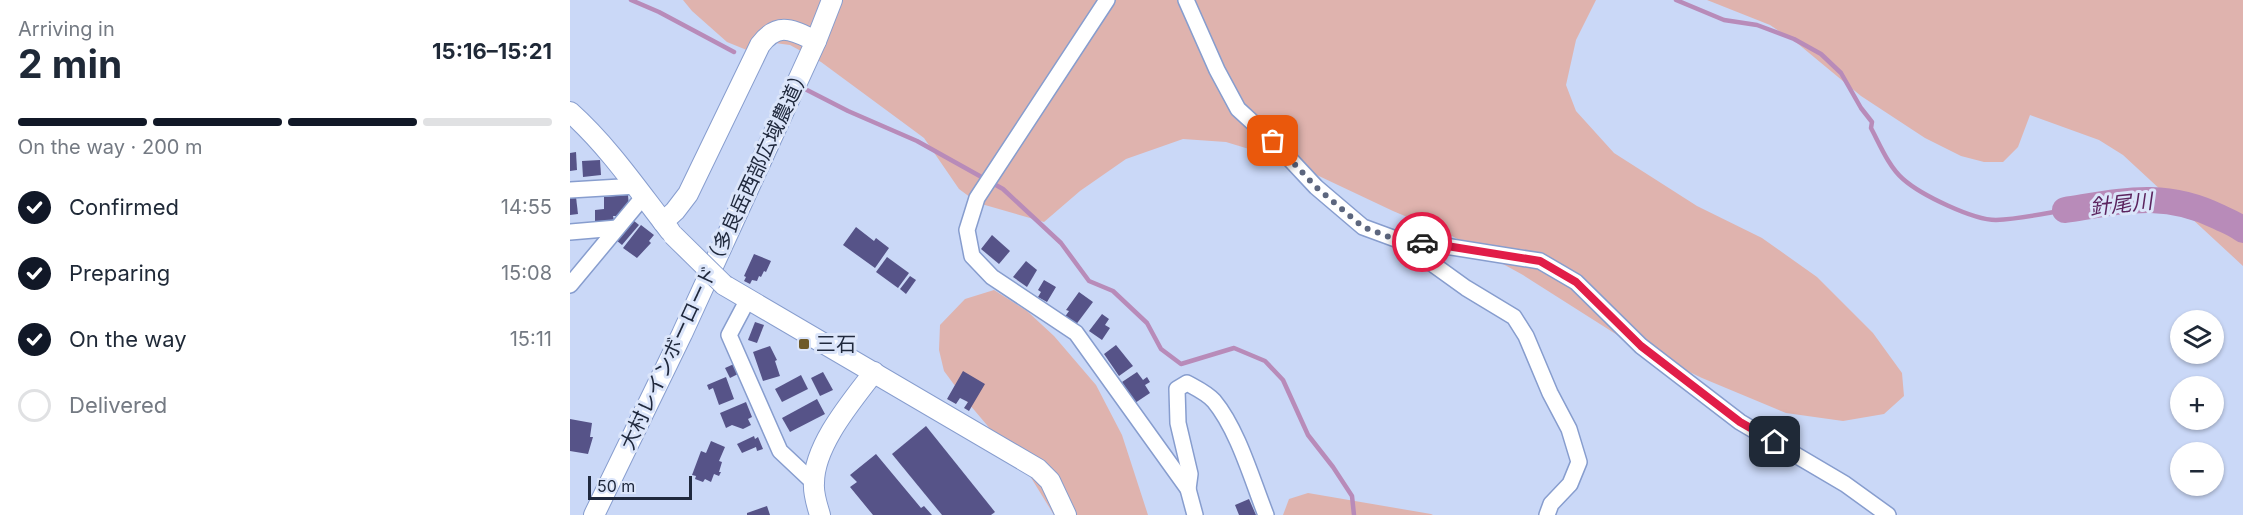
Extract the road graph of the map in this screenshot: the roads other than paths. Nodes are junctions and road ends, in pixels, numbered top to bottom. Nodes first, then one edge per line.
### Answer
1 (832, 0) edge
2 (1107, 0) edge
3 (1186, 0) edge
4 (816, 41) junction
5 (573, 117) edge
6 (570, 189) edge
7 (640, 191) junction
8 (618, 228) junction
9 (668, 229) junction
10 (570, 232) edge
11 (1392, 238) junction
12 (570, 285) edge
13 (747, 301) junction
14 (874, 372) junction
15 (814, 483) junction
16 (1188, 489) junction
17 (594, 515) edge
18 (820, 515) edge
19 (1066, 515) edge
20 (1195, 515) edge
21 (1266, 515) edge
22 (1546, 515) edge
23 (1888, 515) edge

1 - 4 street, 大村レインボーロード（多良岳西部広域農道）
2 - 16 street
3 - 11 street
4 - 9 street
4 - 17 street, 大村レインボーロード（多良岳西部広域農道）
5 - 7 street
6 - 7 street
7 - 8 street
7 - 9 street
8 - 10 street
8 - 12 street
9 - 13 street, bridge
11 - 22 street
11 - 23 street
13 - 14 street
13 - 15 street
14 - 15 street
14 - 19 street
15 - 18 street
16 - 20 street
16 - 21 street

